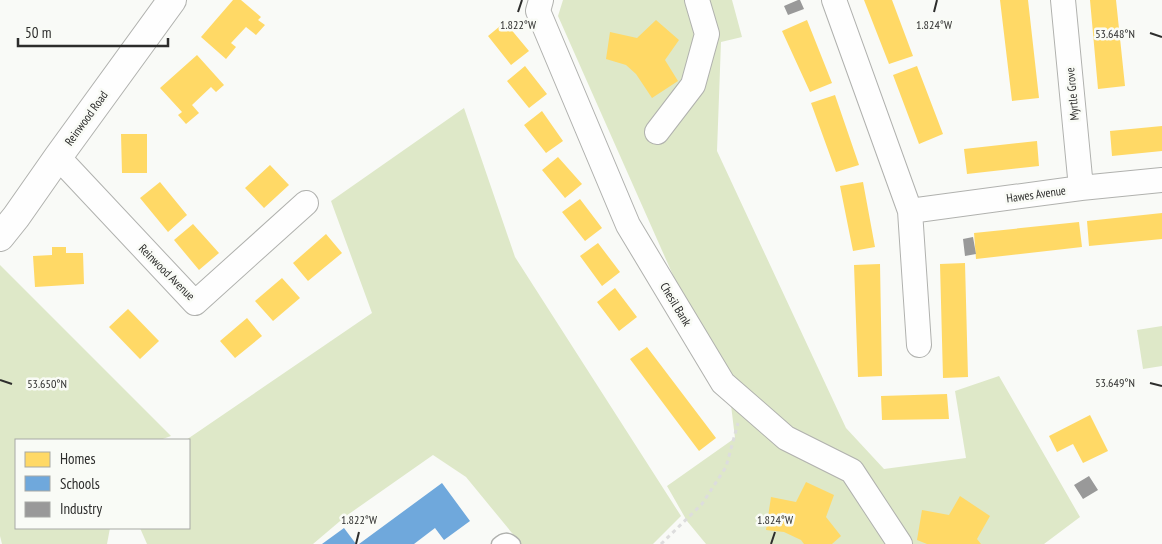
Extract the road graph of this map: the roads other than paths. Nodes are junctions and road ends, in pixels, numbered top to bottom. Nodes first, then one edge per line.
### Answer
1 (172, 0) edge
2 (541, 0) edge
3 (698, 0) edge
4 (834, 0) edge
5 (1063, 0) edge
6 (657, 132) dead end
7 (58, 157) junction
8 (1162, 180) edge
9 (1081, 188) junction
10 (306, 204) dead end
11 (910, 211) junction
12 (0, 237) edge
13 (919, 345) dead end
14 (498, 544) edge
15 (514, 544) edge
16 (900, 544) edge

1 - 7 street, Reinwood Road
2 - 16 street, Chesil Bank
3 - 6 street
4 - 11 street
5 - 9 street, Myrtle Grove
7 - 10 street, Reinwood Avenue
7 - 12 street, Reinwood Road
8 - 9 street, Hawes Avenue
9 - 11 street, Hawes Avenue
11 - 13 street
14 - 15 lane

